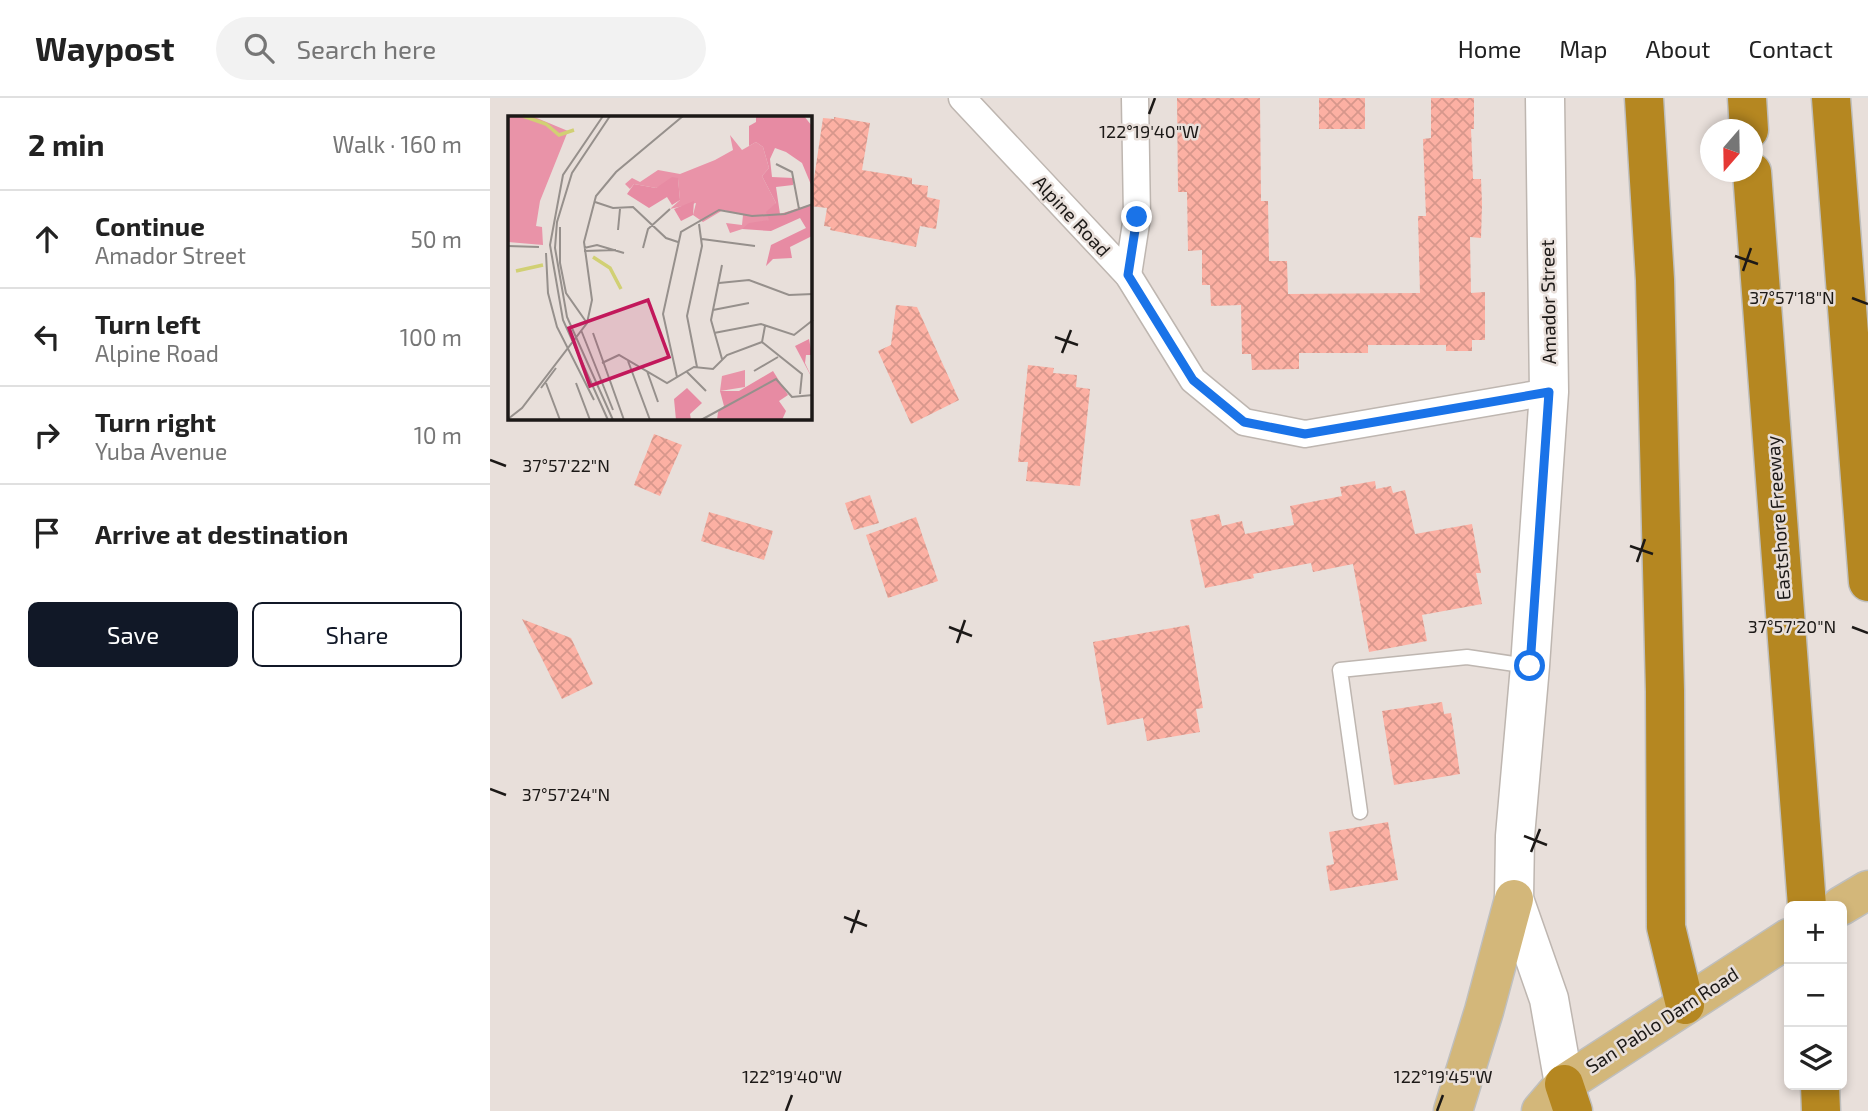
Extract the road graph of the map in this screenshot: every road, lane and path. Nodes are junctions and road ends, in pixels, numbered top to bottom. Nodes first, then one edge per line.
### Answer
1 (962, 98) edge
2 (1135, 98) edge
3 (1545, 98) edge
4 (1644, 98) edge
5 (1746, 98) edge
6 (1831, 98) edge
7 (1748, 119) edge
8 (1753, 182) edge
9 (1128, 275) junction
10 (1549, 392) junction
11 (1868, 582) edge
12 (1530, 666) junction
13 (1360, 812) dead end
14 (1868, 890) edge
15 (1514, 899) junction
16 (1807, 901) edge
17 (1847, 902) edge
18 (1784, 941) edge
19 (1685, 1005) junction
20 (1819, 1090) edge
21 (1559, 1102) edge
22 (1453, 1111) edge
23 (1821, 1111) edge

1 - 9 street, Alpine Road
2 - 9 street
3 - 10 street, Amador Street
4 - 19 highway
5 - 7 highway
6 - 11 highway
8 - 16 highway, Eastshore Freeway
9 - 10 street, Alpine Road
10 - 12 street, Amador Street
12 - 13 lane
12 - 15 street, Amador Street
14 - 17 main road
15 - 21 street, Amador Street
15 - 22 main road
18 - 19 main road, San Pablo Dam Road
19 - 21 main road, San Pablo Dam Road
20 - 23 highway

